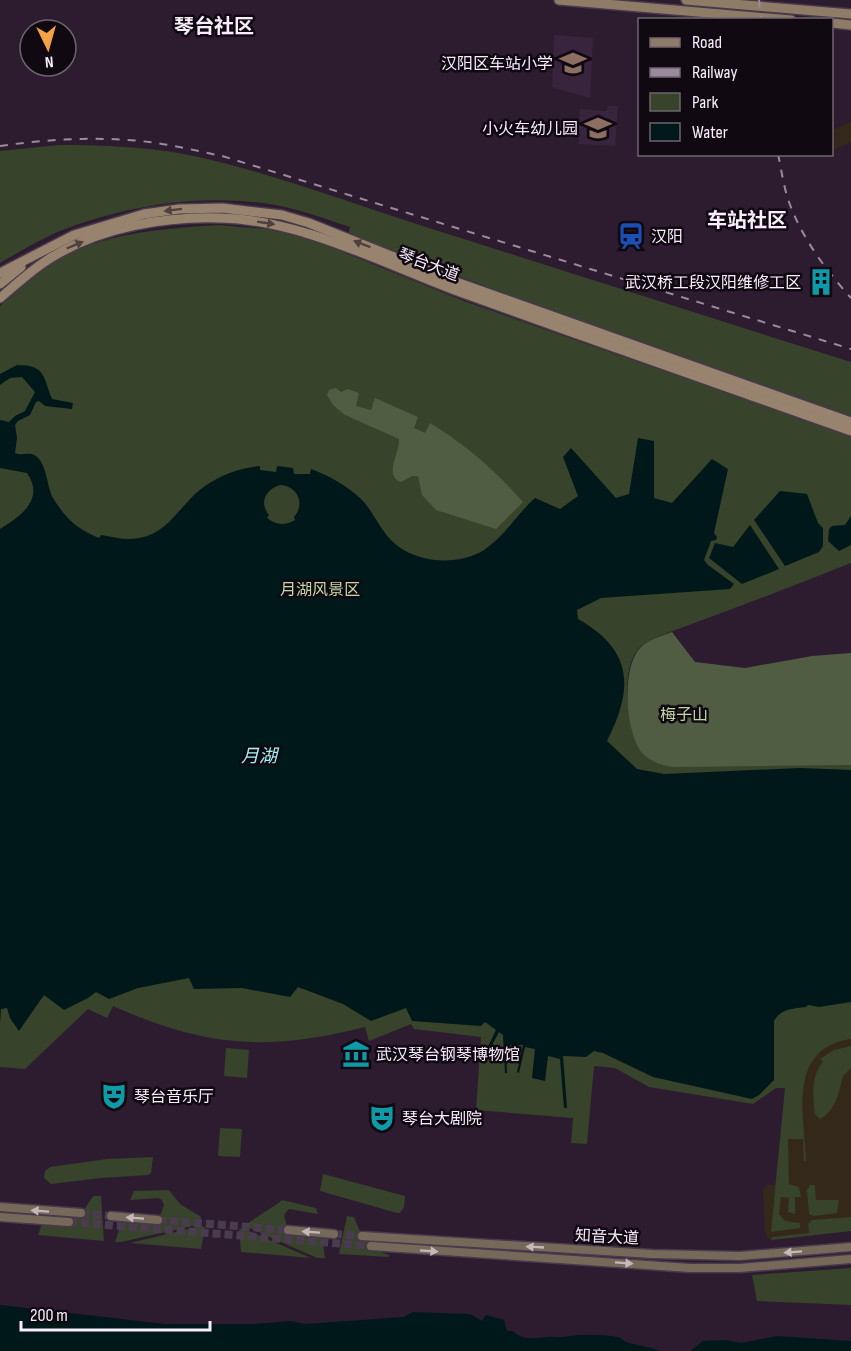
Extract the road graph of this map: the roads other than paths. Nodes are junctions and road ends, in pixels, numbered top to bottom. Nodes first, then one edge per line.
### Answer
1 (559, 0) edge
2 (686, 0) edge
3 (851, 14) edge
4 (768, 18) edge
5 (833, 23) edge
6 (851, 25) edge
7 (36, 254) junction
8 (0, 273) edge
9 (0, 284) edge
10 (0, 298) edge
11 (851, 422) edge
12 (851, 431) edge
13 (0, 1208) edge
14 (81, 1214) tunnel mouth
15 (111, 1216) tunnel mouth
16 (0, 1217) edge
17 (159, 1220) tunnel mouth
18 (69, 1222) tunnel mouth
19 (288, 1230) tunnel mouth
20 (334, 1234) tunnel mouth
21 (362, 1236) tunnel mouth
22 (371, 1246) tunnel mouth
23 (851, 1247) edge
24 (851, 1259) edge

1 - 4 main road
2 - 3 main road
5 - 6 main road
7 - 8 highway, 琴台大道
7 - 9 highway
11 -> 7 highway, 琴台大道
10 -> 12 highway, 琴台大道
14 -> 13 main road
17 -> 15 main road
16 - 18 main road
20 -> 19 main road
23 -> 21 main road, 知音大道
22 -> 24 main road, 知音大道

